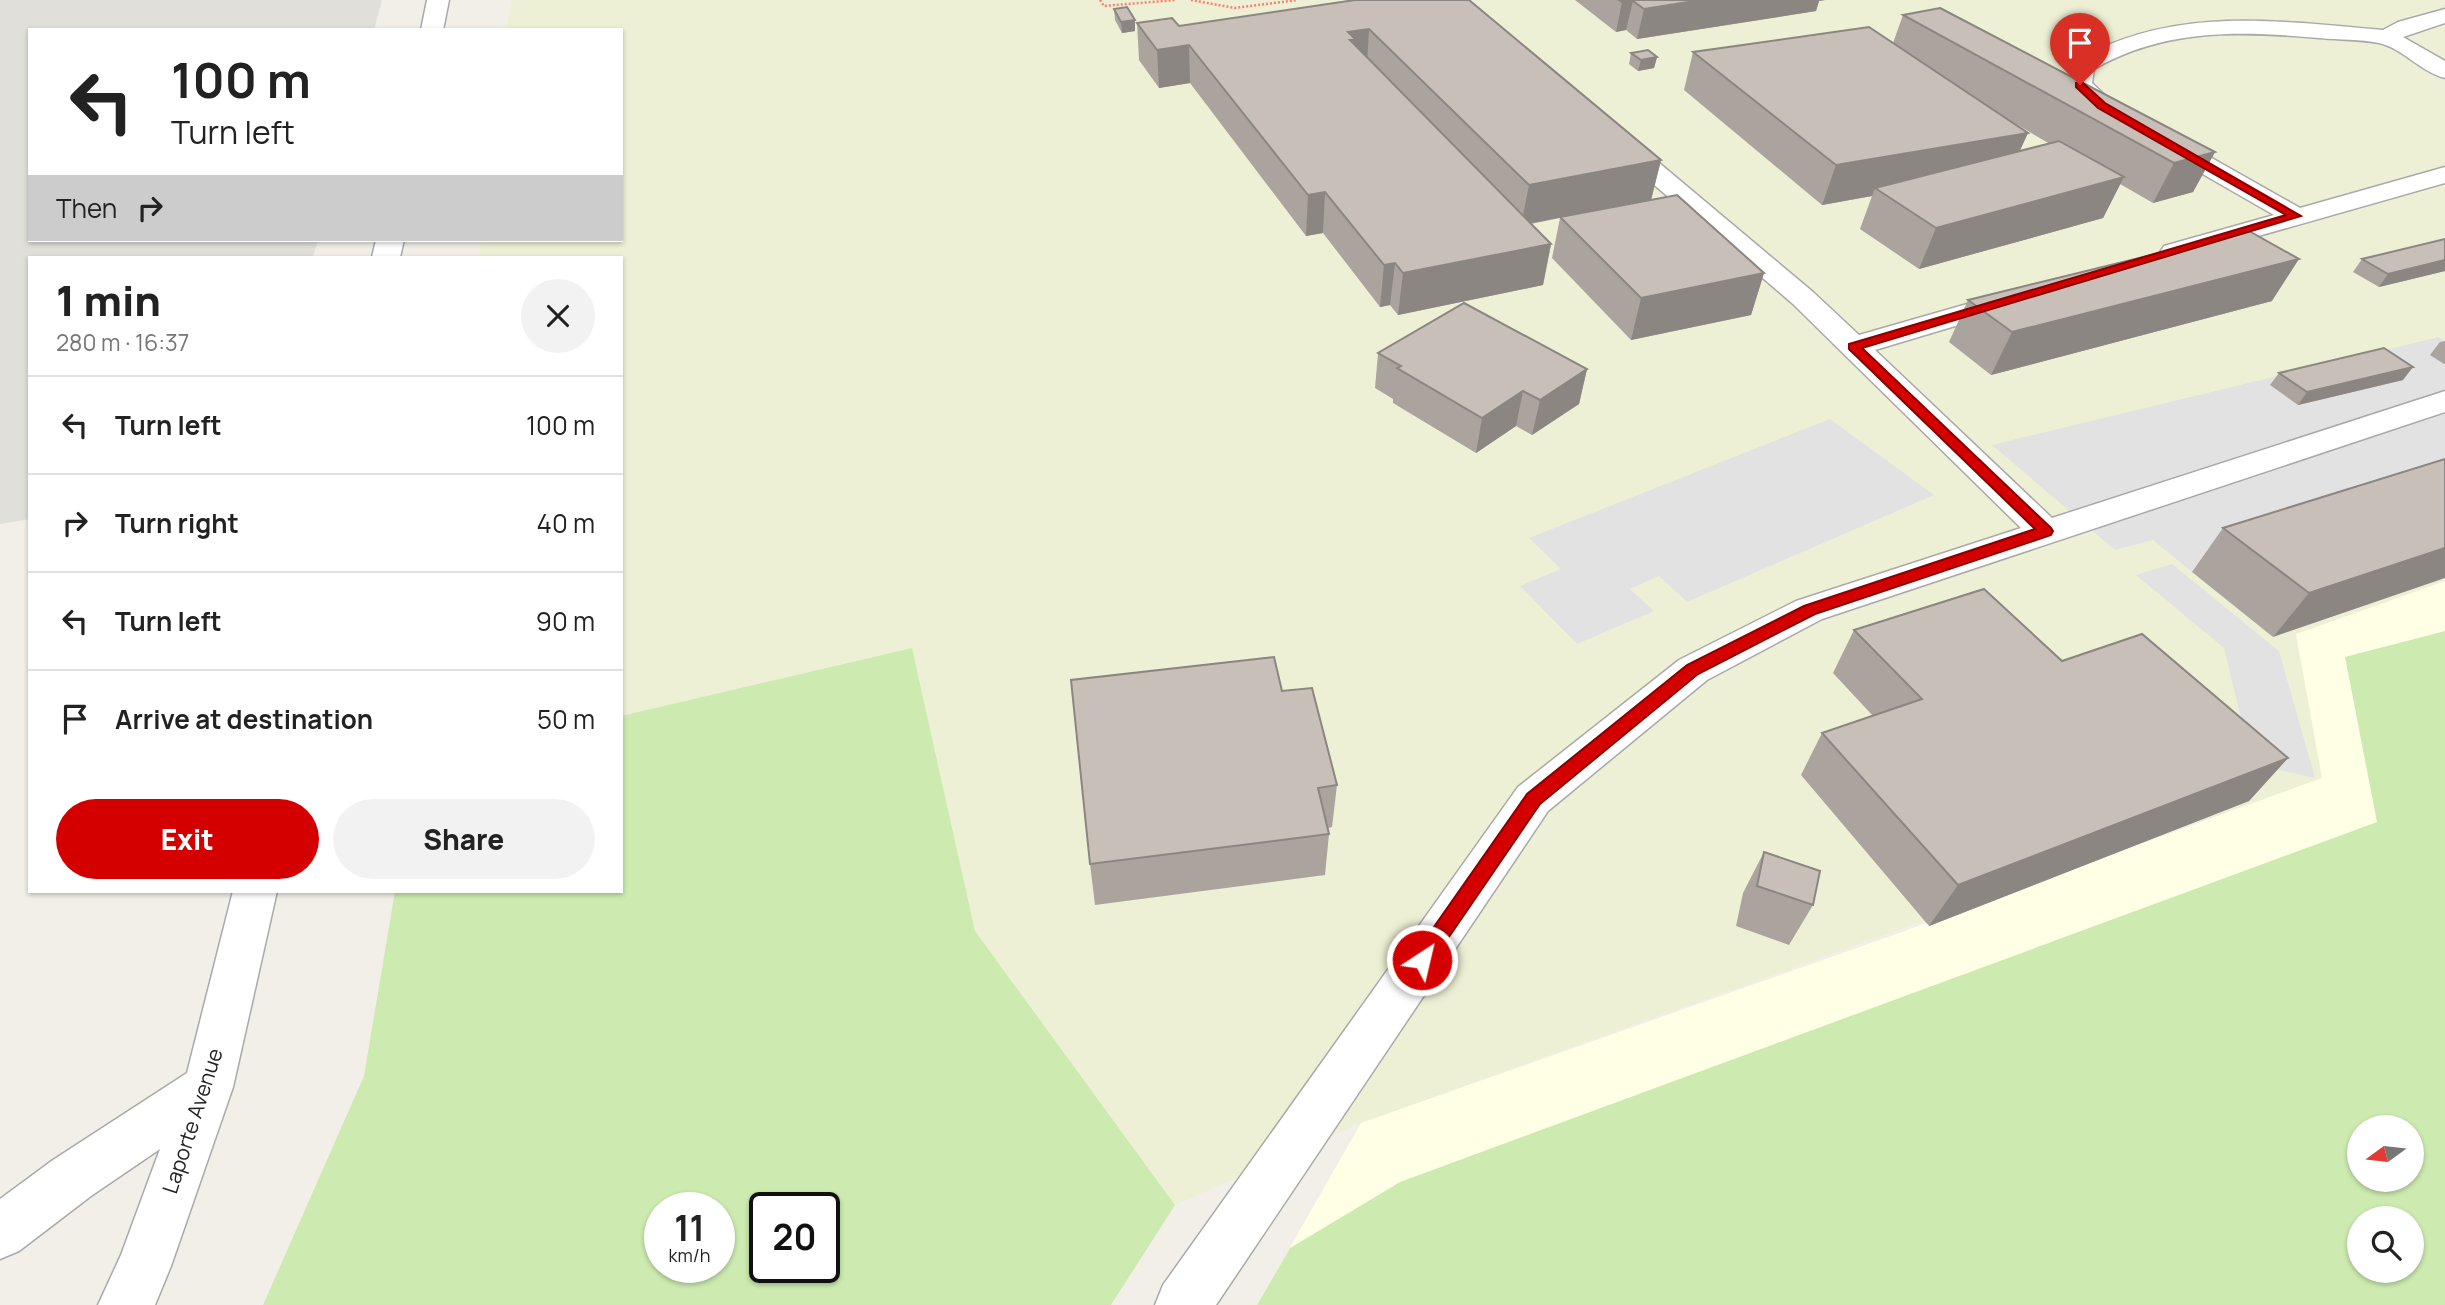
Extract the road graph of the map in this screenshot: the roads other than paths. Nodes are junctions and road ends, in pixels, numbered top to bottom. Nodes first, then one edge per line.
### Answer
1 (438, 0) edge
2 (2445, 16) edge
3 (432, 28) edge
4 (2386, 37) junction
5 (2445, 71) edge
6 (1595, 121) edge
7 (2445, 175) edge
8 (2295, 216) junction
9 (2148, 260) edge
10 (2041, 291) edge
11 (1853, 346) junction
12 (2445, 401) edge
13 (2045, 531) junction
14 (255, 893) edge
15 (208, 1087) junction
16 (0, 1232) edge
17 (126, 1305) edge
18 (1183, 1305) edge

1 - 3 street
2 - 4 street
4 - 5 street
4 - 8 street
6 - 11 street
7 - 8 street
8 - 9 street
10 - 11 street
11 - 13 street
12 - 13 street
13 - 18 street
14 - 15 street, Laporte Avenue
15 - 16 street
15 - 17 street, Laporte Avenue

